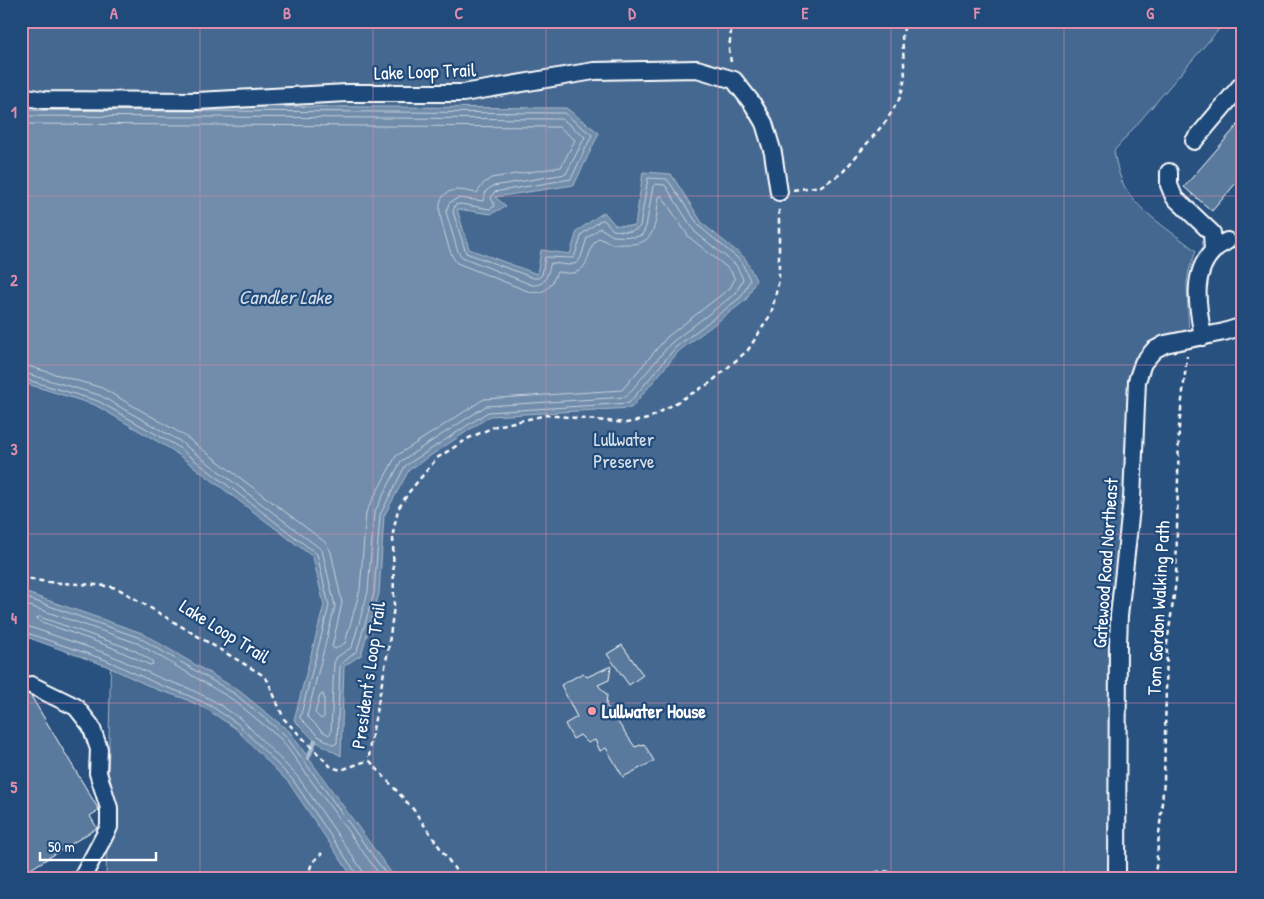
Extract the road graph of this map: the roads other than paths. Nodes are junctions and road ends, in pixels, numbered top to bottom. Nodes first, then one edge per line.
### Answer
1 (1243, 83) edge
2 (21, 96) edge
3 (1194, 140) dead end
4 (1169, 172) dead end
5 (778, 192) road end
6 (1227, 241) dead end
7 (1213, 250) junction
8 (1243, 326) edge
9 (1196, 339) junction
10 (32, 684) dead end
11 (82, 878) edge
12 (1118, 878) edge

1 - 3 street
2 - 5 street, Lake Loop Trail
4 - 7 street
6 - 7 street
7 - 9 street
8 - 9 street, Gatewood Road Northeast
9 - 12 street, Gatewood Road Northeast
10 - 11 street

